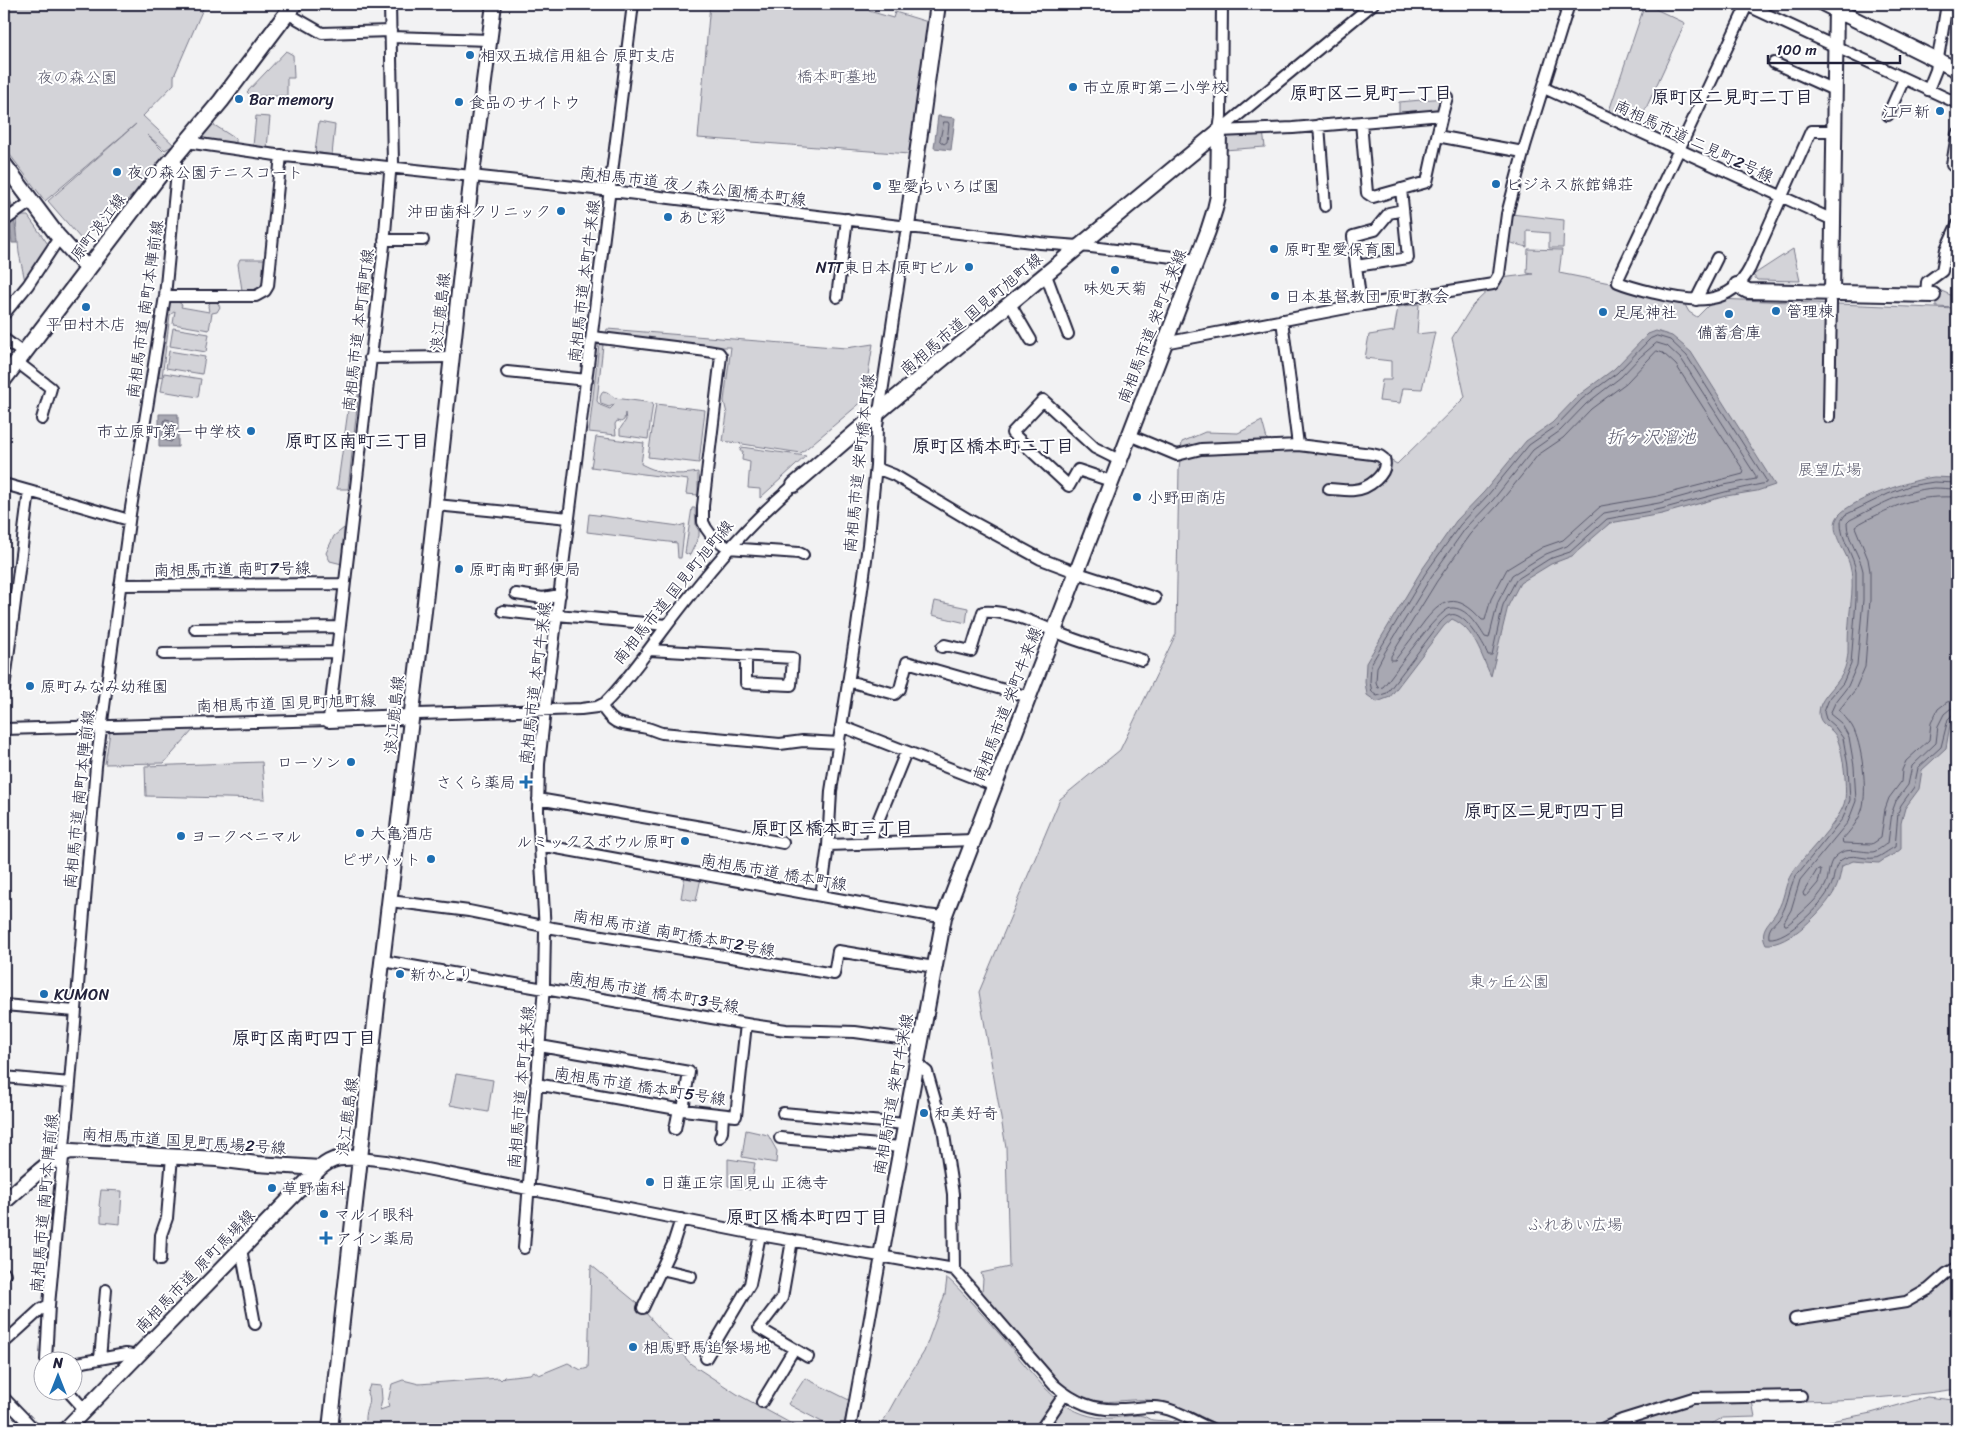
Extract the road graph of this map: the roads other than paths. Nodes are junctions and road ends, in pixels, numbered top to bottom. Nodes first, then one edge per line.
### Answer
1 (390, 4) edge
2 (494, 4) edge
3 (633, 4) edge
4 (938, 4) edge
5 (1222, 4) edge
6 (1373, 4) edge
7 (1569, 4) edge
8 (1824, 4) edge
9 (1947, 4) edge
10 (1745, 5) edge
11 (1836, 7) edge
12 (287, 9) edge
13 (391, 34) junction
14 (490, 40) junction
15 (1835, 46) junction
16 (1938, 61) junction
17 (1774, 63) dead end
18 (1957, 70) edge
19 (1904, 79) junction
20 (1544, 88) junction
21 (1834, 90) junction
22 (1928, 90) junction
23 (1446, 97) dead end
24 (1957, 103) edge
25 (1442, 115) junction
26 (1888, 115) dead end
27 (1362, 122) junction
28 (1319, 125) junction
29 (1219, 131) junction
30 (1834, 131) junction
31 (1957, 134) edge
32 (1437, 136) junction
33 (186, 142) junction
34 (1678, 150) junction
35 (1523, 152) junction
36 (175, 155) junction
37 (281, 155) junction
38 (4, 164) edge
39 (392, 166) junction
40 (1952, 166) dead end
41 (473, 176) junction
42 (1401, 190) junction
43 (609, 191) junction
44 (1782, 197) junction
45 (32, 201) junction
46 (1324, 206) dead end
47 (1403, 210) junction
48 (847, 218) junction
49 (1833, 220) junction
50 (4, 222) edge
51 (1957, 225) edge
52 (907, 226) junction
53 (59, 238) junction
54 (384, 240) junction
55 (423, 240) dead end
56 (1079, 246) junction
57 (1717, 258) dead end
58 (1197, 260) junction
59 (1356, 266) junction
60 (88, 270) junction
61 (1046, 275) junction
62 (1737, 284) junction
63 (1930, 295) joint
64 (164, 296) junction
65 (838, 297) dead end
66 (1832, 298) junction
67 (1696, 300) junction
68 (1010, 304) junction
69 (1361, 305) junction
70 (4, 314) edge
71 (1282, 320) junction
72 (1068, 334) dead end
73 (593, 337) junction
74 (4, 339) edge
75 (1031, 340) dead end
76 (1164, 343) junction
77 (452, 357) junction
78 (20, 358) junction
79 (370, 358) junction
80 (507, 372) dead end
81 (4, 378) edge
82 (587, 380) junction
83 (880, 412) junction
84 (1829, 417) dead end
85 (42, 419) dead end
86 (1129, 435) junction
87 (1298, 445) junction
88 (1119, 460) junction
89 (876, 468) junction
90 (1111, 481) junction
91 (4, 484) edge
92 (794, 485) joint
93 (1329, 489) dead end
94 (29, 491) junction
95 (436, 505) junction
96 (570, 518) junction
97 (129, 520) junction
98 (728, 548) junction
99 (803, 555) dead end
100 (1076, 572) junction
101 (344, 584) junction
102 (120, 585) junction
103 (516, 594) dead end
104 (560, 595) junction
105 (1154, 598) dead end
106 (503, 611) dead end
107 (557, 616) junction
108 (667, 625) junction
109 (339, 627) junction
110 (195, 629) dead end
111 (1054, 630) junction
112 (942, 647) dead end
113 (649, 650) junction
114 (336, 652) junction
115 (163, 654) dead end
116 (746, 656) junction
117 (1142, 660) dead end
118 (848, 681) junction
119 (4, 688) edge
120 (1029, 697) junction
121 (600, 705) junction
122 (544, 710) junction
123 (412, 715) junction
124 (329, 720) junction
125 (841, 726) junction
126 (101, 727) junction
127 (4, 728) edge
128 (839, 743) junction
129 (906, 752) junction
130 (995, 786) junction
131 (538, 799) junction
132 (974, 840) junction
133 (872, 842) junction
134 (783, 843) dead end
135 (540, 845) junction
136 (828, 845) junction
137 (821, 896) junction
138 (390, 901) junction
139 (944, 916) junction
140 (545, 926) junction
141 (383, 961) junction
142 (934, 967) junction
143 (544, 988) junction
144 (4, 1005) edge
145 (76, 1010) junction
146 (746, 1024) junction
147 (921, 1041) junction
148 (540, 1046) junction
149 (917, 1064) junction
150 (4, 1077) edge
151 (70, 1083) junction
152 (536, 1084) junction
153 (681, 1110) junction
154 (783, 1113) dead end
155 (723, 1116) junction
156 (905, 1124) junction
157 (675, 1129) dead end
158 (720, 1137) dead end
159 (780, 1138) dead end
160 (900, 1147) junction
161 (64, 1153) junction
162 (172, 1156) junction
163 (360, 1158) junction
164 (320, 1168) junction
165 (528, 1189) junction
166 (4, 1202) edge
167 (682, 1219) junction
168 (760, 1235) junction
169 (792, 1240) junction
170 (524, 1248) dead end
171 (241, 1249) junction
172 (881, 1256) junction
173 (160, 1260) dead end
174 (1957, 1268) edge
175 (662, 1269) junction
176 (954, 1269) junction
177 (691, 1276) dead end
178 (106, 1290) dead end
179 (49, 1306) junction
180 (643, 1308) dead end
181 (1796, 1319) dead end
182 (254, 1324) dead end
183 (5, 1340) edge
184 (794, 1349) junction
185 (47, 1350) edge
186 (138, 1356) junction
187 (808, 1357) dead end
188 (706, 1358) dead end
189 (100, 1359) junction
190 (82, 1362) edge
191 (1065, 1394) junction
192 (1801, 1396) dead end
193 (4, 1398) edge
194 (76, 1400) edge
195 (762, 1402) dead end
196 (85, 1410) junction
197 (34, 1429) edge
198 (66, 1429) edge
199 (330, 1429) edge
200 (850, 1429) edge
201 (1041, 1429) edge
202 (1212, 1429) edge
203 (1602, 1429) edge

1 - 13 street, 南相馬市道 本町南町線
2 - 14 street, 浪江鹿島線
3 - 43 street, 南相馬市道 本町牛来線
4 - 52 street, 南相馬市道 栄町橋本町線
5 - 29 street, 南相馬市道 栄町牛来線
6 - 29 street, 南相馬市道 国見町旭町線
7 - 20 street
8 - 11 street
9 - 16 street
10 - 15 street
10 - 34 street
11 - 15 street
11 - 16 street
12 - 13 street
12 - 33 main road, 原町浪江線
13 - 14 street
13 - 39 street, 南相馬市道 本町南町線
14 - 41 street, 浪江鹿島線
15 - 19 street
15 - 21 street
16 - 18 street
16 - 22 street
17 - 21 street
19 - 22 street
19 - 26 street
20 - 34 street, 南相馬市道 二見町2号線
20 - 35 street
21 - 30 street
22 - 24 street
23 - 25 street
25 - 27 street
25 - 32 street
27 - 28 street
27 - 42 street
28 - 29 street
28 - 46 street
29 - 56 street, 南相馬市道 国見町旭町線
29 - 58 street, 南相馬市道 栄町牛来線
30 - 44 street
30 - 49 street
31 - 40 street
32 - 35 street
32 - 42 street
33 - 36 main road, 原町浪江線
33 - 37 street, 南相馬市道 夜ノ森公園橋本町線
34 - 44 street, 南相馬市道 二見町2号線
34 - 67 street
35 - 69 street
36 - 60 main road, 原町浪江線
36 - 64 street, 南相馬市道 南町本陣前線
37 - 39 street, 南相馬市道 夜ノ森公園橋本町線
37 - 64 street
38 - 45 street
39 - 41 street, 南相馬市道 夜ノ森公園橋本町線
39 - 54 street, 南相馬市道 本町南町線
41 - 43 street, 南相馬市道 夜ノ森公園橋本町線
41 - 77 street, 浪江鹿島線
42 - 47 street
43 - 48 street, 南相馬市道 夜ノ森公園橋本町線
43 - 73 street, 南相馬市道 本町牛来線
44 - 49 street, 南相馬市道 二見町2号線
44 - 62 street
45 - 50 street
45 - 53 street
47 - 59 street
47 - 59 street
48 - 52 street, 南相馬市道 夜ノ森公園橋本町線
48 - 65 street
49 - 66 street
51 - 63 street
52 - 56 street, 南相馬市道 夜ノ森公園橋本町線
52 - 83 street, 南相馬市道 栄町橋本町線
53 - 60 street
53 - 70 street
54 - 55 street
54 - 79 street, 南相馬市道 本町南町線
56 - 58 street, 南相馬市道 夜ノ森公園橋本町線
56 - 61 street, 南相馬市道 国見町旭町線
57 - 67 street
58 - 76 street, 南相馬市道 栄町牛来線
59 - 69 street
60 - 78 main road, 原町浪江線
61 - 68 street, 南相馬市道 国見町旭町線
61 - 72 street
62 - 66 street
62 - 67 street
63 - 66 street
64 - 97 street, 南相馬市道 南町本陣前線
66 - 84 street
68 - 75 street
68 - 83 street, 南相馬市道 国見町旭町線
69 - 71 street
71 - 76 street
71 - 87 street
73 - 82 street, 南相馬市道 本町牛来線
73 - 98 street
74 - 78 street
76 - 86 street, 南相馬市道 栄町牛来線
77 - 79 street
77 - 95 street, 浪江鹿島線
78 - 81 main road, 原町浪江線
78 - 85 street
79 - 101 street, 南相馬市道 本町南町線
80 - 82 street
82 - 96 street, 南相馬市道 本町牛来線
83 - 89 street, 南相馬市道 栄町橋本町線
83 - 92 street, 南相馬市道 国見町旭町線
86 - 87 street
86 - 88 street, 南相馬市道 栄町牛来線
87 - 93 street
88 - 90 street, 南相馬市道 栄町牛来線
88 - 90 street
89 - 100 street
89 - 118 street, 南相馬市道 栄町橋本町線
90 - 100 street, 南相馬市道 栄町牛来線
91 - 94 street
92 - 98 street, 南相馬市道 国見町旭町線
94 - 97 street
94 - 119 street
95 - 96 street
95 - 123 street, 浪江鹿島線
96 - 104 street, 南相馬市道 本町牛来線
97 - 102 street, 南相馬市道 南町本陣前線
98 - 99 street
98 - 108 street, 南相馬市道 国見町旭町線
100 - 105 street
100 - 111 street, 南相馬市道 栄町牛来線
101 - 102 street, 南相馬市道 南町7号線
101 - 109 street, 南相馬市道 本町南町線
102 - 126 street, 南相馬市道 南町本陣前線
103 - 104 street
104 - 107 street, 南相馬市道 本町牛来線
106 - 107 street
107 - 108 street
107 - 122 street, 南相馬市道 本町牛来線
108 - 113 street, 南相馬市道 国見町旭町線
109 - 110 street
109 - 114 street, 南相馬市道 本町南町線
111 - 112 street
111 - 117 street
111 - 120 street, 南相馬市道 栄町牛来線
113 - 116 street
113 - 121 street, 南相馬市道 国見町旭町線
114 - 115 street
114 - 124 street, 南相馬市道 本町南町線
116 - 116 street
118 - 120 street
118 - 125 street, 南相馬市道 栄町橋本町線
120 - 130 street, 南相馬市道 栄町牛来線
121 - 122 street, 南相馬市道 国見町旭町線
121 - 128 street
122 - 123 street, 南相馬市道 国見町旭町線
122 - 131 street, 南相馬市道 本町牛来線
123 - 124 street, 南相馬市道 国見町旭町線
123 - 138 street, 浪江鹿島線
124 - 126 street, 南相馬市道 国見町旭町線
125 - 128 street, 南相馬市道 栄町橋本町線
125 - 129 street
126 - 127 street, 南相馬市道 国見町旭町線
126 - 145 street, 南相馬市道 南町本陣前線
128 - 136 street, 南相馬市道 栄町橋本町線
129 - 130 street
129 - 133 street
130 - 132 street, 南相馬市道 栄町牛来線
131 - 134 street
131 - 135 street, 南相馬市道 本町牛来線
132 - 133 street
132 - 139 street, 南相馬市道 栄町牛来線
133 - 136 street
135 - 137 street, 南相馬市道 橋本町線
135 - 140 street, 南相馬市道 本町牛来線
136 - 137 street, 南相馬市道 栄町橋本町線
137 - 139 street, 南相馬市道 橋本町線
138 - 140 street, 南相馬市道 南町橋本町2号線
138 - 141 street, 浪江鹿島線
139 - 142 street, 南相馬市道 栄町牛来線
140 - 142 street, 南相馬市道 南町橋本町2号線
140 - 143 street, 南相馬市道 本町牛来線
141 - 143 street, 南相馬市道 橋本町3号線
141 - 163 street, 浪江鹿島線
142 - 147 street, 南相馬市道 栄町牛来線
143 - 146 street, 南相馬市道 橋本町3号線
143 - 148 street, 南相馬市道 本町牛来線
144 - 145 street
145 - 151 street, 南相馬市道 南町本陣前線
146 - 147 street, 南相馬市道 橋本町3号線
146 - 155 street, 南相馬市道 橋本町5号線
147 - 149 street, 南相馬市道 栄町牛来線
148 - 152 street, 南相馬市道 本町牛来線
148 - 153 street
149 - 156 street, 南相馬市道 栄町牛来線
149 - 176 street
150 - 151 street
151 - 161 street, 南相馬市道 南町本陣前線
152 - 153 street, 南相馬市道 橋本町5号線
152 - 165 street, 南相馬市道 本町牛来線
153 - 155 street, 南相馬市道 橋本町5号線
153 - 157 street
154 - 156 street
155 - 158 street
156 - 160 street, 南相馬市道 栄町牛来線
159 - 160 street
160 - 172 street, 南相馬市道 栄町牛来線
161 - 162 street, 南相馬市道 国見町馬場2号線
161 - 166 street, 南相馬市道 国見町馬場2号線
161 - 179 street, 南相馬市道 南町本陣前線
162 - 164 street, 南相馬市道 国見町馬場2号線
162 - 173 street
163 - 164 street, 南相馬市道 原町馬場線
163 - 165 street
163 - 199 street, 浪江鹿島線
164 - 171 street, 南相馬市道 原町馬場線
165 - 167 street
165 - 170 street, 南相馬市道 本町牛来線
167 - 168 street
167 - 175 street
168 - 169 street
168 - 188 street
169 - 172 street
169 - 184 street
171 - 182 street
171 - 186 street, 南相馬市道 原町馬場線
172 - 176 street
172 - 200 street, 南相馬市道 栄町牛来線
174 - 181 street
175 - 177 street
175 - 180 street
176 - 191 street
178 - 189 street
179 - 183 street
179 - 185 street, 南相馬市道 南町本陣前線
184 - 187 street
184 - 195 street
186 - 189 street
186 - 196 street, 南相馬市道 原町馬場線
189 - 190 street
191 - 201 street
191 - 202 street
192 - 203 street
193 - 197 street
194 - 196 street
196 - 198 street, 南相馬市道 原町馬場線

